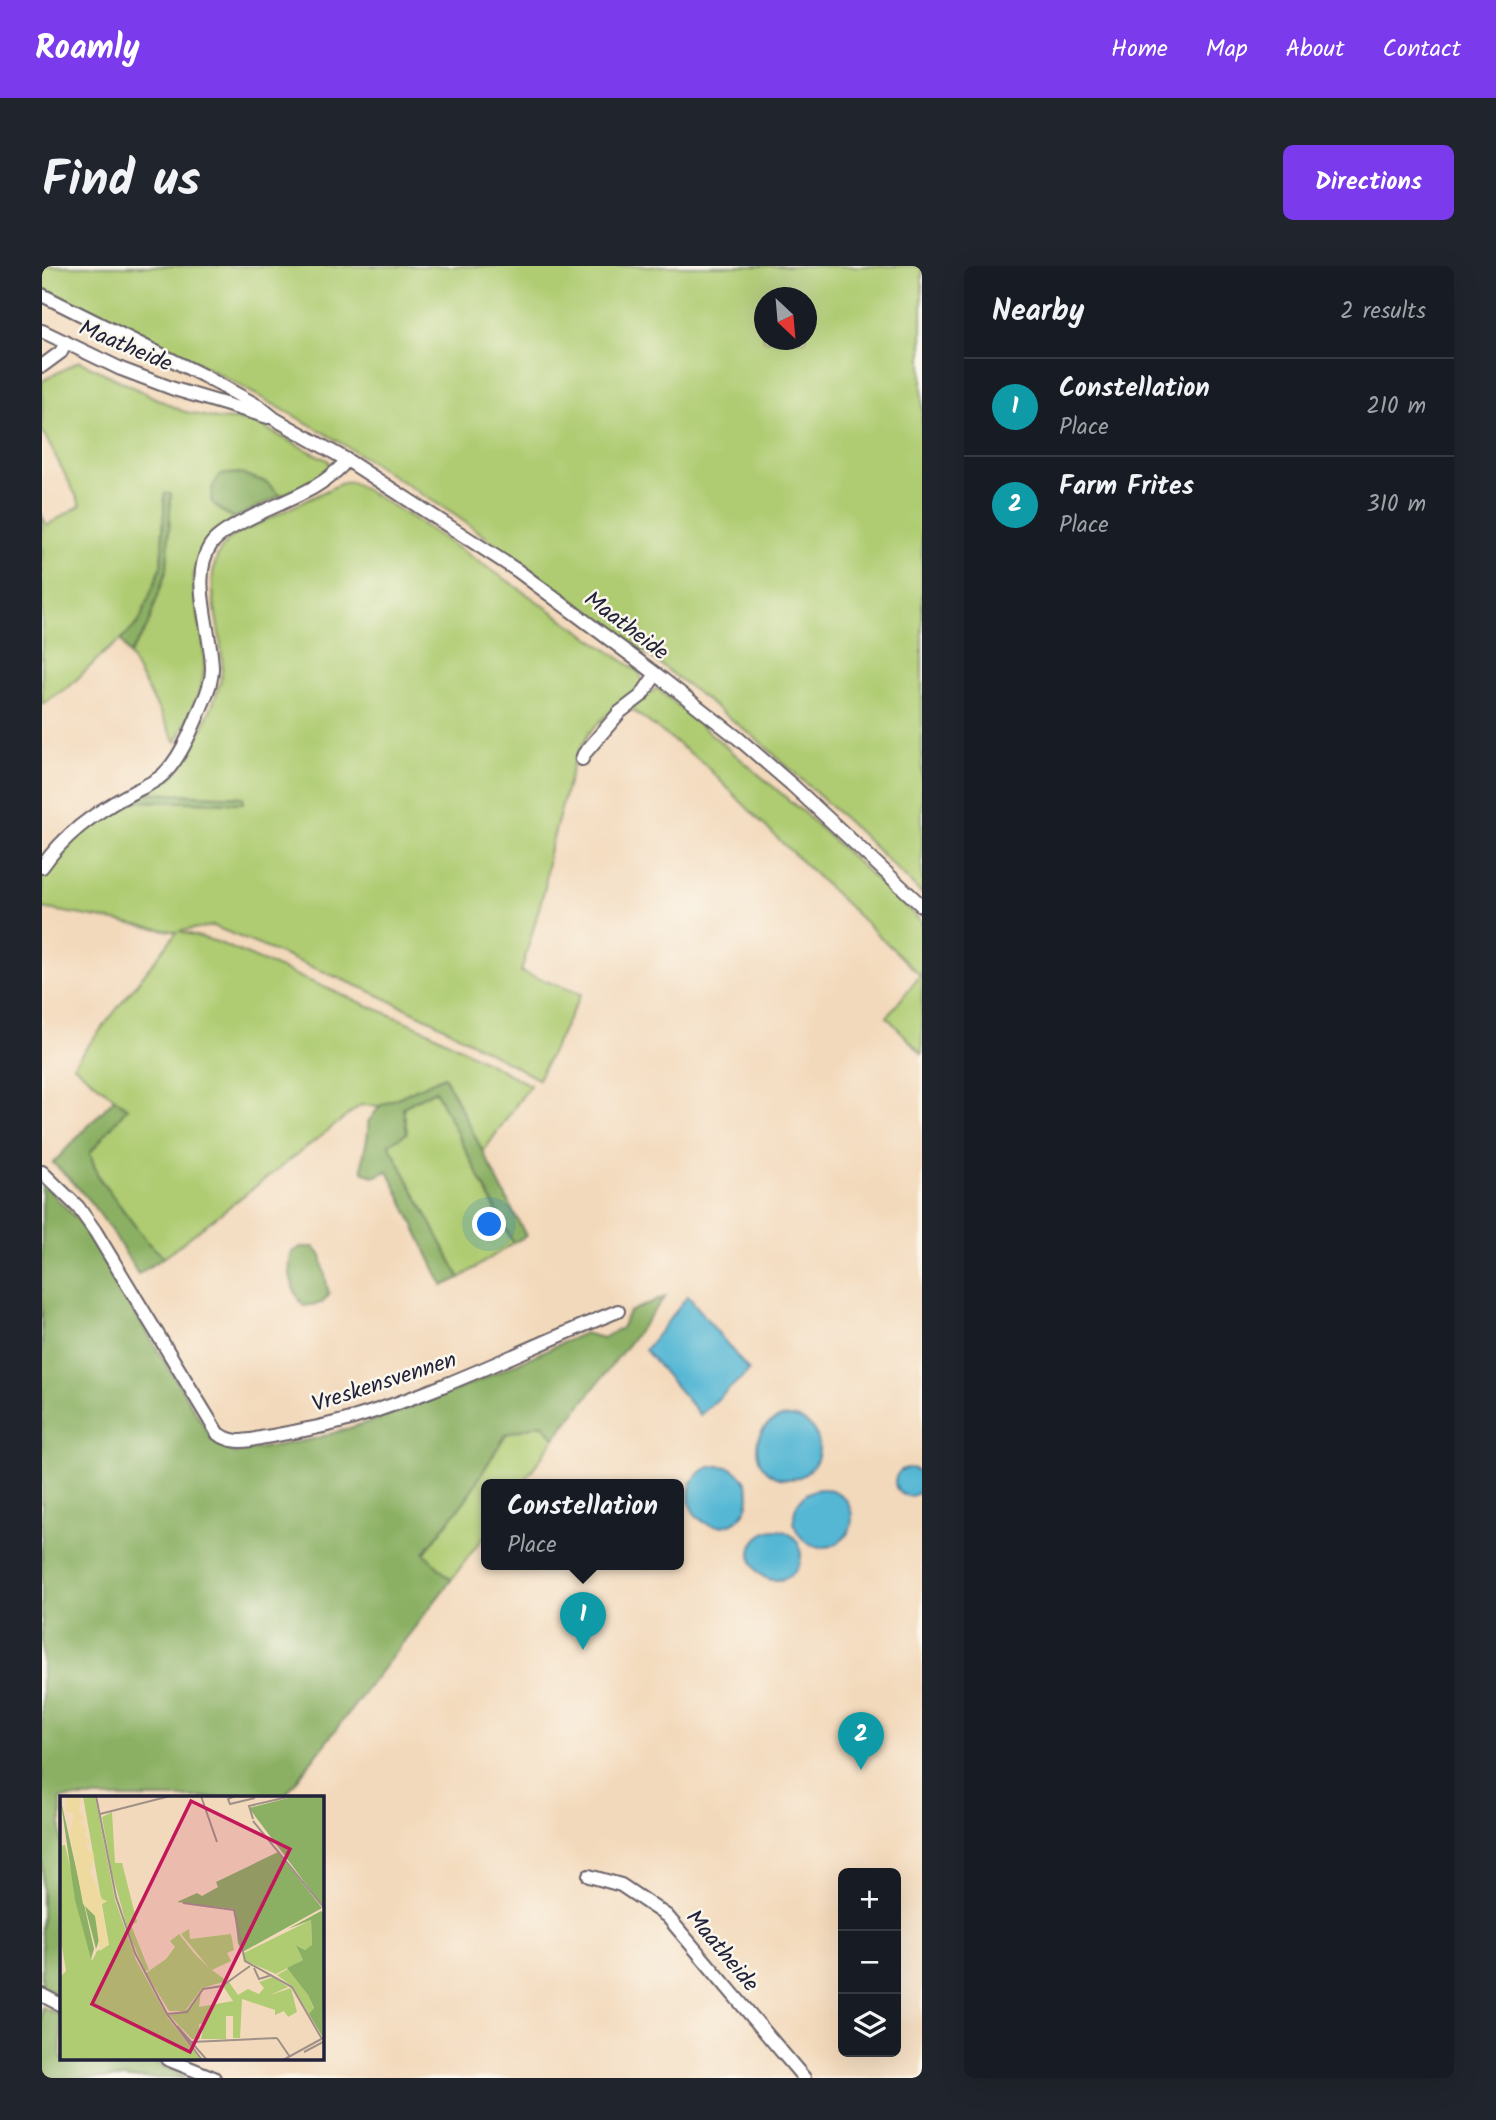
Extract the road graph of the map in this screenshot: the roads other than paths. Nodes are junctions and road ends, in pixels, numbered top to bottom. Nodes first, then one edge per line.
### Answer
1 (42, 295) edge
2 (42, 331) edge
3 (66, 342) junction
4 (42, 366) edge
5 (202, 375) junction
6 (196, 396) junction
7 (275, 419) junction
8 (347, 460) junction
9 (656, 674) junction
10 (582, 759) dead end
11 (42, 867) edge
12 (922, 906) edge
13 (42, 1172) edge
14 (618, 1311) dead end
15 (589, 1876) dead end
16 (42, 1995) edge
17 (60, 2004) edge
18 (169, 2060) edge
19 (214, 2078) edge
20 (804, 2078) edge

1 - 5 street, Maatheide
2 - 3 street, Maatheide
3 - 4 street
3 - 6 street, Maatheide
5 - 6 street
5 - 7 street, Maatheide
6 - 7 street, Maatheide
7 - 8 street, Maatheide
8 - 9 street, Maatheide
8 - 11 street
9 - 10 street
9 - 12 street, Maatheide
13 - 14 street, Vreskensvennen
15 - 20 street, Maatheide
16 - 17 street
18 - 19 street

